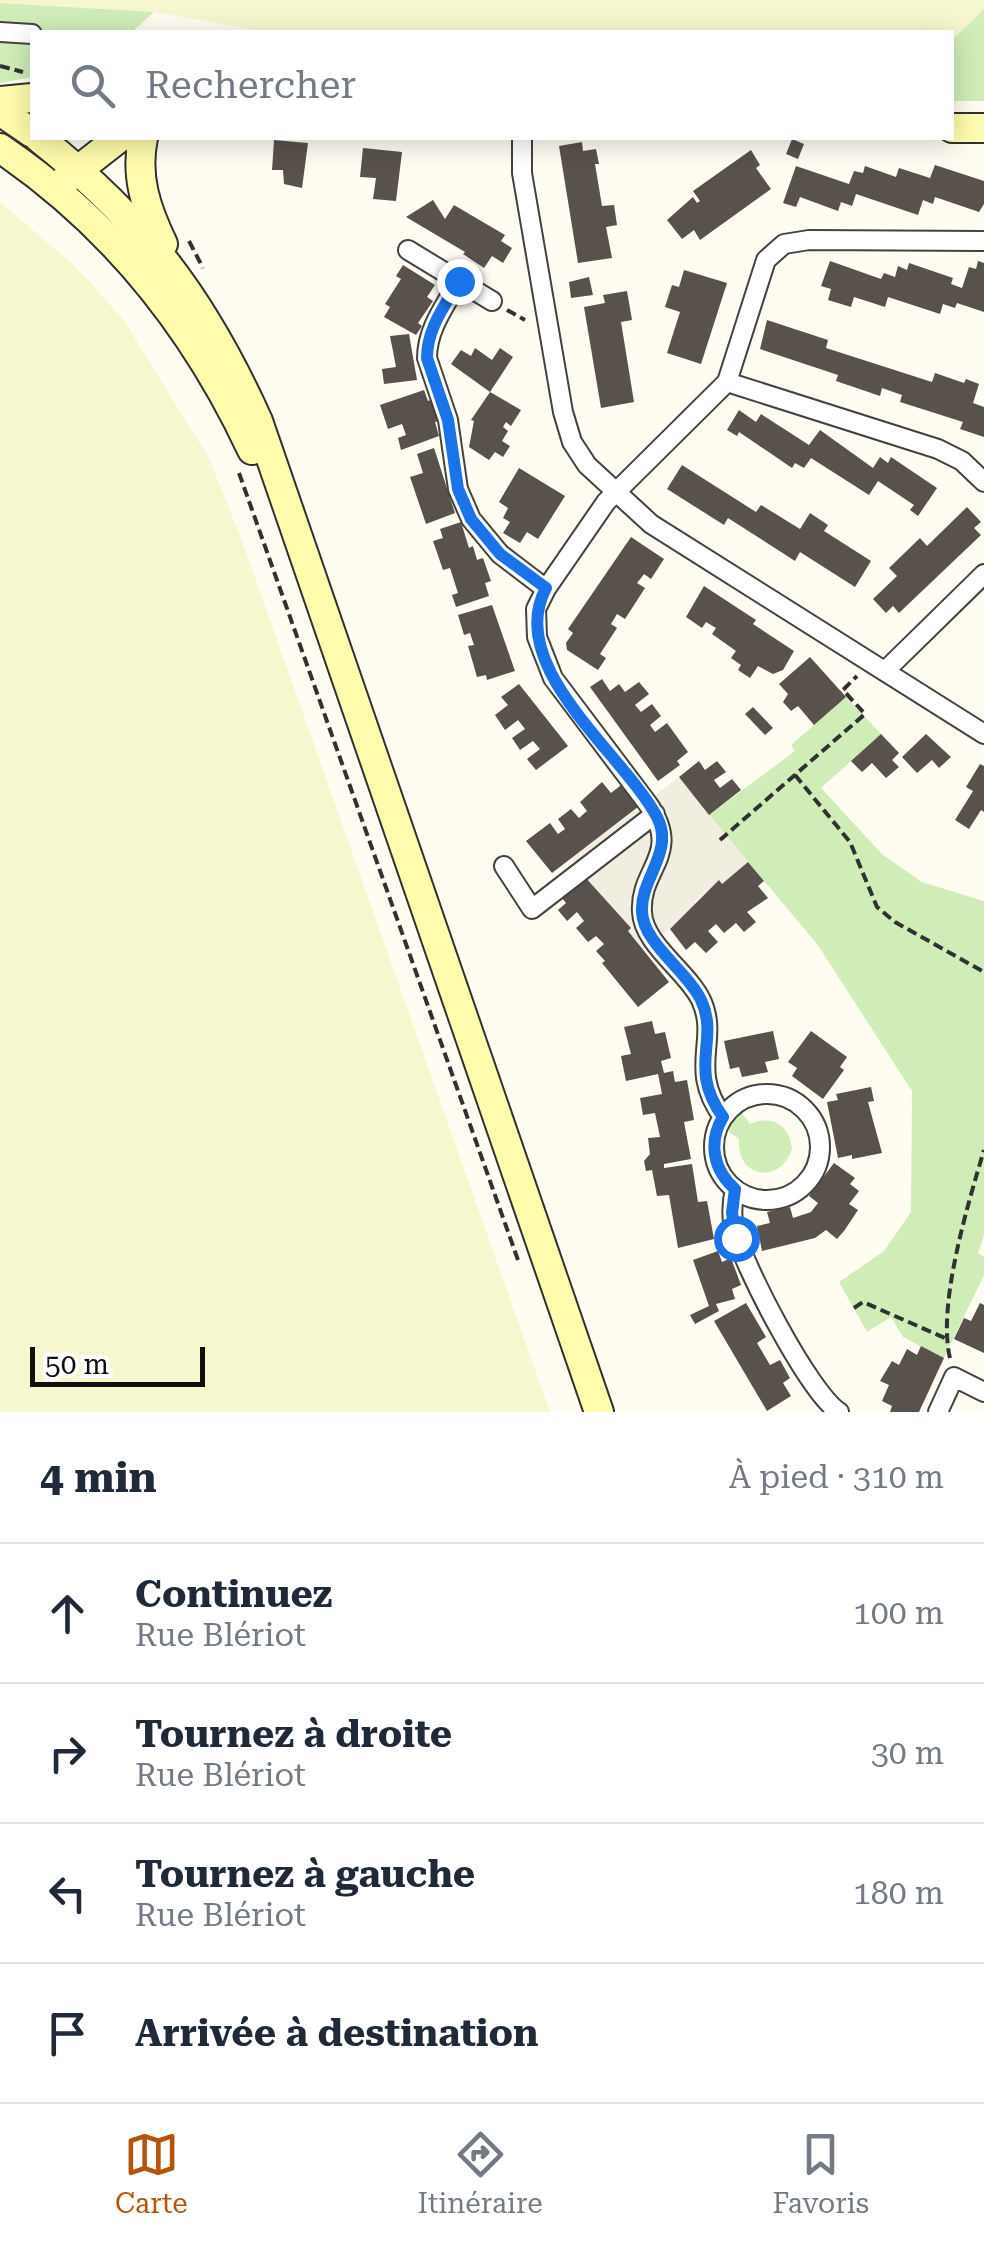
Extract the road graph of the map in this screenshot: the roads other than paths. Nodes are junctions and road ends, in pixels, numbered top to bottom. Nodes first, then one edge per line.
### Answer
1 (0, 32) edge
2 (30, 34) edge
3 (30, 86) edge
4 (0, 101) edge
5 (0, 111) edge
6 (954, 128) edge
7 (984, 128) edge
8 (30, 132) edge
9 (43, 140) edge
10 (113, 140) edge
11 (143, 140) edge
12 (522, 140) edge
13 (0, 148) edge
14 (70, 155) edge
15 (54, 187) junction
16 (984, 241) edge
17 (408, 250) dead end
18 (459, 281) junction
19 (184, 285) junction
20 (492, 300) road end
21 (727, 382) junction
22 (984, 482) edge
23 (615, 492) junction
24 (984, 574) edge
25 (546, 588) junction
26 (322, 612) junction
27 (878, 666) junction
28 (984, 734) edge
29 (656, 814) junction
30 (504, 866) dead end
31 (723, 1117) junction
32 (735, 1189) junction
33 (984, 1392) edge
34 (599, 1412) edge
35 (839, 1412) edge
36 (938, 1412) edge

1 - 2 street
3 - 4 main road
5 - 8 main road
6 - 7 main road
9 - 14 main road
10 - 14 main road
11 - 19 main road
12 - 23 street
13 - 15 main road
14 - 15 main road
14 - 19 main road
15 - 26 main road
16 - 21 street
17 - 18 street
18 - 20 street
18 - 25 street
19 - 26 main road
21 - 22 street
21 - 23 street
23 - 25 street
23 - 27 street
24 - 27 street
25 - 29 street
26 - 34 main road
27 - 28 street
29 - 30 street
29 - 31 street
31 - 32 street
31 - 32 street
32 - 35 street
33 - 36 street

